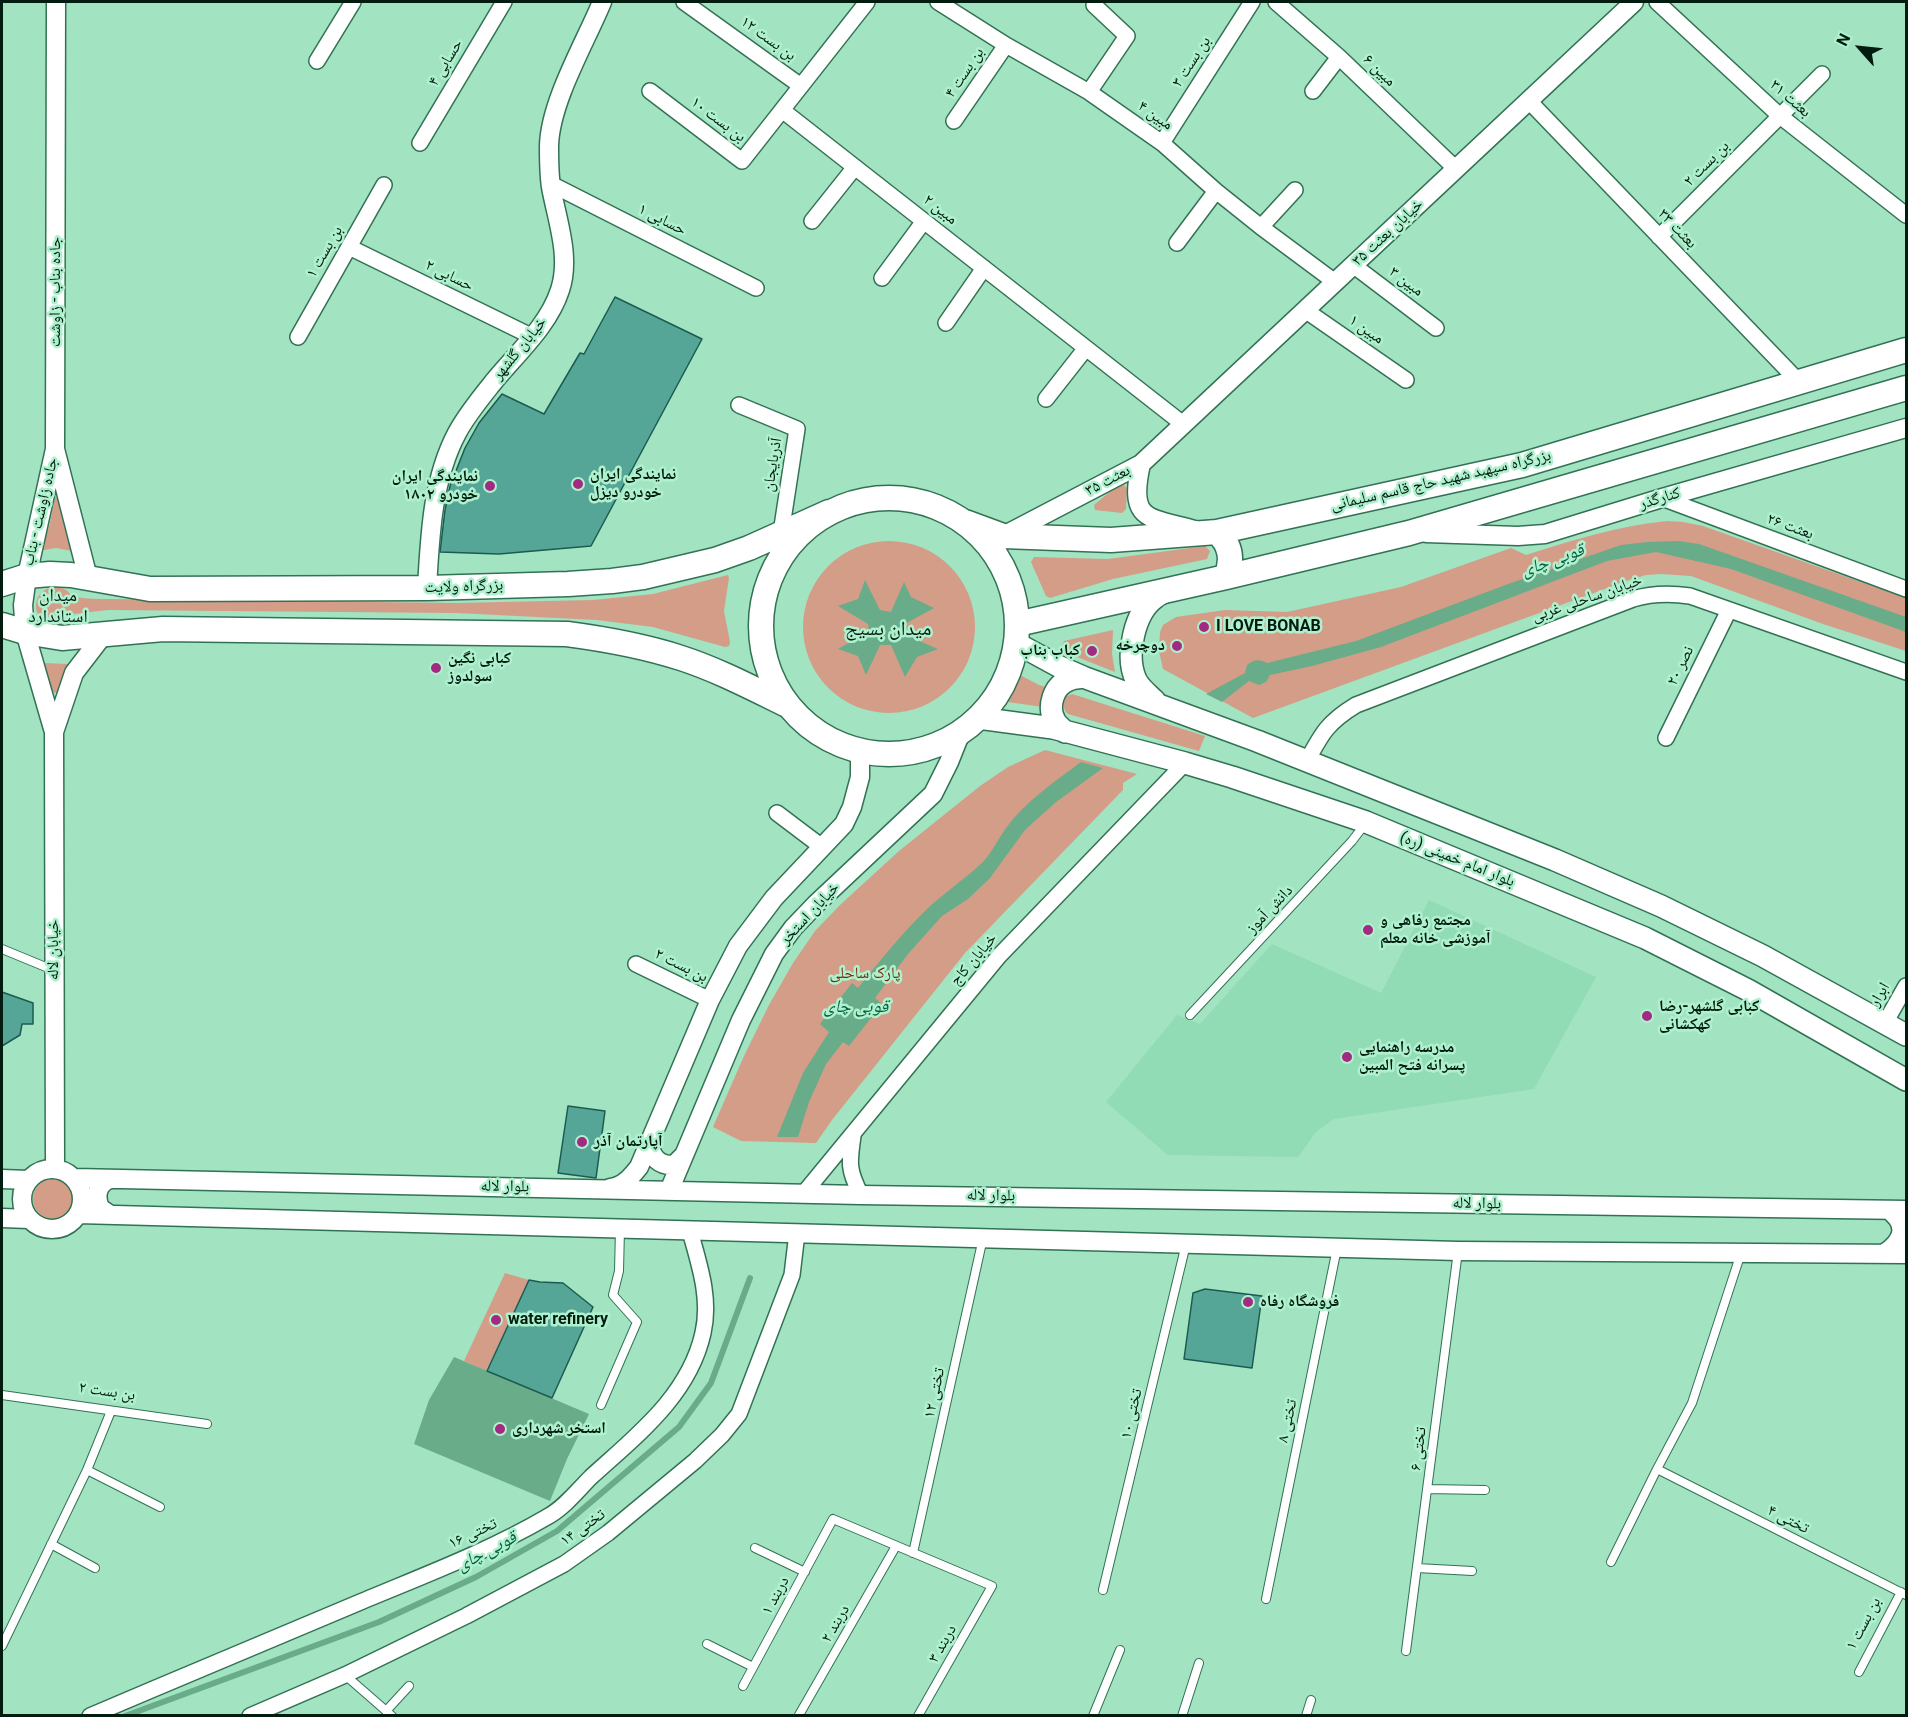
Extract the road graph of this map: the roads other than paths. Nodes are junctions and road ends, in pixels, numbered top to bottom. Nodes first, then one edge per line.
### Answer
1 (56, 2) edge
2 (353, 2) edge
3 (504, 2) edge
4 (602, 2) edge
5 (684, 2) edge
6 (867, 2) edge
7 (938, 2) edge
8 (1252, 2) edge
9 (1276, 2) edge
10 (1634, 2) edge
11 (1658, 2) edge
12 (1094, 5) dead end
13 (956, 6) edge
14 (1006, 45) junction
15 (1339, 57) junction
16 (316, 61) dead end
17 (1822, 74) dead end
18 (801, 86) junction
19 (650, 91) dead end
20 (1313, 91) dead end
21 (1089, 92) junction
22 (1529, 100) junction
23 (782, 110) junction
24 (1780, 116) junction
25 (954, 121) dead end
26 (1162, 142) junction
27 (420, 143) dead end
28 (855, 167) junction
29 (1456, 169) junction
30 (384, 184) dead end
31 (551, 184) junction
32 (1295, 190) dead end
33 (1216, 191) junction
34 (1906, 213) edge
35 (812, 221) dead end
36 (924, 221) junction
37 (1261, 227) junction
38 (1659, 237) junction
39 (1177, 243) dead end
40 (349, 247) junction
41 (1353, 265) junction
42 (984, 268) junction
43 (882, 278) dead end
44 (1335, 282) junction
45 (756, 288) dead end
46 (1305, 310) junction
47 (946, 323) dead end
48 (1436, 328) dead end
49 (298, 337) dead end
50 (533, 337) junction
51 (1086, 348) junction
52 (1906, 350) edge
53 (1406, 380) dead end
54 (1799, 382) junction
55 (1906, 387) edge
56 (1046, 399) dead end
57 (739, 405) dead end
58 (1183, 424) junction
59 (1906, 428) edge
60 (55, 448) junction
61 (1141, 464) junction
62 (1662, 498) junction
63 (829, 512) junction
64 (965, 522) junction
65 (1211, 532) junction
66 (781, 533) junction
67 (1409, 533) junction
68 (1003, 536) junction
69 (2, 569) edge
70 (27, 576) junction
71 (1226, 577) junction
72 (88, 578) junction
73 (2, 584) edge
74 (427, 588) junction
75 (1906, 589) edge
76 (1169, 590) junction
77 (1729, 610) junction
78 (2, 625) edge
79 (25, 632) junction
80 (104, 634) junction
81 (1017, 634) junction
82 (2, 639) edge
83 (1906, 672) edge
84 (1083, 677) junction
85 (1158, 703) junction
86 (787, 705) junction
87 (970, 725) junction
88 (54, 732) junction
89 (1065, 732) junction
90 (1666, 738) dead end
91 (861, 752) junction
92 (1306, 761) junction
93 (1185, 763) junction
94 (777, 813) dead end
95 (1366, 822) junction
96 (822, 847) junction
97 (2, 949) edge
98 (636, 964) dead end
99 (54, 970) junction
100 (1906, 986) edge
101 (710, 1000) junction
102 (1190, 1015) dead end
103 (1885, 1023) junction
104 (1906, 1035) edge
105 (1906, 1080) edge
106 (853, 1136) junction
107 (650, 1144) junction
108 (684, 1155) junction
109 (55, 1168) junction
110 (75, 1178) junction
111 (2, 1179) edge
112 (110, 1179) junction
113 (29, 1180) junction
114 (588, 1189) junction
115 (669, 1191) junction
116 (804, 1193) junction
117 (861, 1194) junction
118 (1898, 1210) edge
119 (78, 1214) junction
120 (109, 1214) junction
121 (2, 1218) edge
122 (29, 1219) junction
123 (620, 1229) junction
124 (690, 1231) junction
125 (797, 1233) junction
126 (983, 1238) junction
127 (1186, 1244) junction
128 (1337, 1248) junction
129 (1458, 1251) junction
130 (1742, 1252) junction
131 (1885, 1253) junction
132 (1906, 1254) edge
133 (2, 1395) edge
134 (602, 1405) dead end
135 (111, 1411) junction
136 (207, 1424) dead end
137 (1657, 1469) junction
138 (87, 1470) junction
139 (1427, 1489) junction
140 (1485, 1490) dead end
141 (160, 1507) dead end
142 (51, 1544) junction
143 (897, 1546) junction
144 (755, 1548) dead end
145 (913, 1553) junction
146 (1611, 1562) dead end
147 (95, 1568) dead end
148 (1417, 1568) junction
149 (1472, 1571) dead end
150 (805, 1572) junction
151 (1103, 1590) dead end
152 (1904, 1594) edge
153 (1266, 1599) dead end
154 (707, 1644) dead end
155 (2, 1646) edge
156 (1120, 1650) dead end
157 (1406, 1651) dead end
158 (1198, 1663) dead end
159 (753, 1667) junction
160 (1859, 1672) dead end
161 (345, 1675) junction
162 (409, 1686) dead end
163 (743, 1686) dead end
164 (1311, 1700) dead end
165 (389, 1713) edge
166 (799, 1715) edge
167 (90, 1716) edge
168 (250, 1716) edge
169 (918, 1716) edge
170 (1093, 1716) edge
171 (1182, 1716) edge
172 (1306, 1716) edge

1 - 60 street, جاده بناب - زاوشت
2 - 16 street
3 - 27 street, حسابی ۴
4 - 31 street, خیابان گلشهر
5 - 18 street, بن بست ۱۲
6 - 18 street
7 - 13 street, مبین ۴
8 - 26 street, بن بست ۳
9 - 15 street, مبین ۶
10 - 22 street, خیابان بعثت ۳۵
11 - 24 street, بعثت ۳۱
12 - 21 street
13 - 14 street, مبین ۴
14 - 21 street, مبین ۴
14 - 25 street, بن بست ۴
15 - 20 street
15 - 29 street, مبین ۶
17 - 24 street, بن بست ۲
18 - 23 street
19 - 23 street, بن بست ۱۰
21 - 26 street, مبین ۴
22 - 29 street, خیابان بعثت ۳۵
22 - 38 street, بعثت ۳۳
23 - 28 street, مبین ۲
24 - 34 street, بعثت ۳۱
24 - 38 street, بن بست ۲
26 - 33 street, مبین ۴
28 - 35 street
28 - 36 street, مبین ۲
29 - 41 street, خیابان بعثت ۳۵
30 - 40 street, بن بست ۱
31 - 45 street, حسابی ۱
31 - 50 street, خیابان گلشهر
32 - 37 street
33 - 37 street, مبین ۴
33 - 39 street
36 - 42 street, مبین ۲
36 - 43 street
37 - 44 street, مبین ۴
38 - 54 street, بعثت ۳۳
40 - 49 street, بن بست ۱
40 - 50 street, حسابی ۲
41 - 44 street, خیابان بعثت ۳۵
41 - 48 street, مبین ۳
42 - 47 street
42 - 51 street, مبین ۲
44 - 46 street, خیابان بعثت ۳۵
46 - 53 street, مبین ۱
46 - 58 street, خیابان بعثت ۳۵
50 - 74 street, خیابان گلشهر
51 - 56 street
51 - 58 street, مبین ۲
52 - 54 highway, بزرگراه سپهبد شهید حاج قاسم سلیمانی
54 - 65 highway, بزرگراه سپهبد شهید حاج قاسم سلیمانی
55 - 67 highway, بزرگراه سپهبد شهید حاج قاسم سلیمانی
57 - 66 street, آذربایجان
58 - 61 street, خیابان بعثت ۳۵
59 - 62 street, کنارگذر
60 - 70 street, جاده زاوشت - بناب
60 - 72 street, جاده بناب - زاوشت
61 - 65 street, بعثت ۳۵
61 - 68 street, بعثت ۳۵
62 - 67 street, کنارگذر
62 - 75 street, بعثت ۲۶
63 - 64 highway
63 - 66 highway, بزرگراه ولایت
63 - 86 highway
64 - 68 highway, بزرگراه سپهبد شهید حاج قاسم سلیمانی
64 - 81 highway
65 - 68 highway, بزرگراه سپهبد شهید حاج قاسم سلیمانی
65 - 71 highway
66 - 74 highway, بزرگراه ولایت
67 - 71 highway, بزرگراه سپهبد شهید حاج قاسم سلیمانی
69 - 70 street
70 - 72 highway
70 - 73 highway
70 - 79 street, جاده زاوشت - بناب
71 - 76 highway, بزرگراه سپهبد شهید حاج قاسم سلیمانی
72 - 74 highway, بزرگراه ولایت
76 - 81 highway, بزرگراه سپهبد شهید حاج قاسم سلیمانی
76 - 85 main road
77 - 83 street, خیابان ساحلی غربی
77 - 90 street, نصر ۲۰
77 - 92 street, خیابان ساحلی غربی
78 - 79 highway
79 - 80 highway
79 - 82 street
79 - 88 street, خیابان لاله
80 - 86 highway
80 - 88 street, خیابان لاله
81 - 84 main road
81 - 87 highway
84 - 85 main road
84 - 89 main road
85 - 92 main road
86 - 91 highway
87 - 89 main road, بلوار امام خمینی (ره)
87 - 91 highway
87 - 108 street, خیابان استخر
88 - 99 street, خیابان لاله
89 - 93 main road, بلوار امام خمینی (ره)
91 - 96 street
92 - 103 main road
93 - 95 main road, بلوار امام خمینی (ره)
93 - 106 street, خیابان کاج
94 - 96 street
95 - 102 lane, دانش آموز
95 - 105 main road, بلوار امام خمینی (ره)
96 - 101 street
97 - 99 lane
98 - 101 street, بن بست ۲
99 - 109 street, خیابان لاله
100 - 103 street, ابرار
101 - 107 street
103 - 104 main road
106 - 116 street, خیابان کاج
106 - 117 street
107 - 108 street
107 - 114 street
108 - 115 street, خیابان استخر
109 - 110 street
109 - 113 street
110 - 112 street, بلوار لاله
110 - 119 street
111 - 113 street
112 - 114 street, بلوار لاله
112 - 120 street
113 - 122 street
114 - 115 street, بلوار لاله
115 - 116 street, بلوار لاله
116 - 117 street, بلوار لاله
117 - 118 street, بلوار لاله
118 - 131 street
119 - 120 street
119 - 122 street
120 - 123 street
121 - 122 street
123 - 124 street
123 - 134 lane
124 - 125 street
124 - 167 street, تختی ۱۶
125 - 126 street
125 - 161 street, تختی ۱۴
126 - 127 street
126 - 145 lane, تختی ۱۲
127 - 128 street
127 - 151 lane, تختی ۱۰
128 - 129 street
128 - 153 lane, تختی ۸
129 - 130 street
129 - 139 lane, تختی ۶
130 - 131 street
130 - 137 lane
131 - 132 street
133 - 135 lane, بن بست ۲
135 - 136 lane, بن بست ۲
135 - 138 lane
137 - 146 lane
137 - 152 lane, تختی ۴
138 - 141 lane
138 - 142 lane
139 - 140 lane
139 - 148 lane, تختی ۶
142 - 147 lane
142 - 155 lane
143 - 145 lane
143 - 150 lane, دربند ۱
143 - 166 lane, دربند ۲
144 - 150 lane
145 - 169 lane, دربند ۳
148 - 149 lane
148 - 157 lane, تختی ۶
150 - 159 lane, دربند ۱
152 - 160 lane, بن بست ۱
154 - 159 lane
156 - 170 lane
158 - 171 lane
159 - 163 lane, دربند ۱
161 - 165 lane
161 - 168 street, تختی ۱۴
162 - 165 lane
164 - 172 lane

